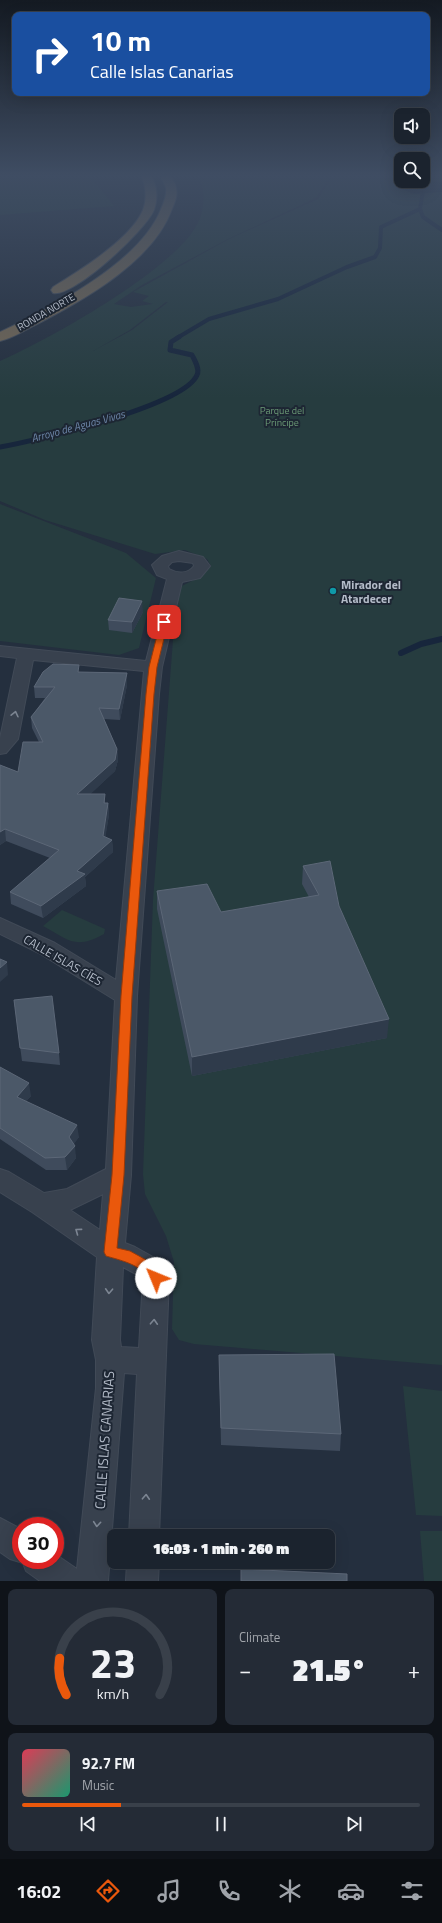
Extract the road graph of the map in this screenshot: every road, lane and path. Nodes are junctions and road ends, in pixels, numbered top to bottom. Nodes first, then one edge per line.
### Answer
1 (111, 251) edge
2 (137, 251) edge
3 (48, 296) dead end
4 (0, 337) edge
5 (175, 577) dead end
6 (0, 651) edge
7 (26, 654) junction
8 (153, 667) junction
9 (0, 749) edge
10 (0, 925) edge
11 (126, 996) junction
12 (118, 1175) junction
13 (0, 1179) edge
14 (41, 1204) junction
15 (111, 1252) junction
16 (110, 1360) junction
17 (152, 1361) junction
18 (144, 1529) edge
19 (0, 1533) edge
20 (12, 1542) edge
21 (50, 1569) edge
22 (143, 1569) edge
23 (67, 1581) edge
24 (92, 1581) edge
25 (142, 1581) edge

1 - 3 highway, RONDA NORTE
2 - 4 highway, RONDA NORTE
5 - 8 street, CALLE ISLAS CANARIAS
6 - 7 street
7 - 8 street
9 -> 7 street
8 - 11 street, CALLE ISLAS CANARIAS
10 - 11 street, CALLE ISLAS CÍES
11 - 12 street, CALLE ISLAS CANARIAS
12 - 14 street
12 - 15 street, CALLE ISLAS CANARIAS
13 - 14 street
15 -> 14 street
15 -> 16 street, CALLE ISLAS CANARIAS
17 -> 15 street
16 - 17 street
16 -> 24 street, CALLE ISLAS CANARIAS
18 -> 17 street
19 - 20 street
21 - 23 street
22 - 25 street

